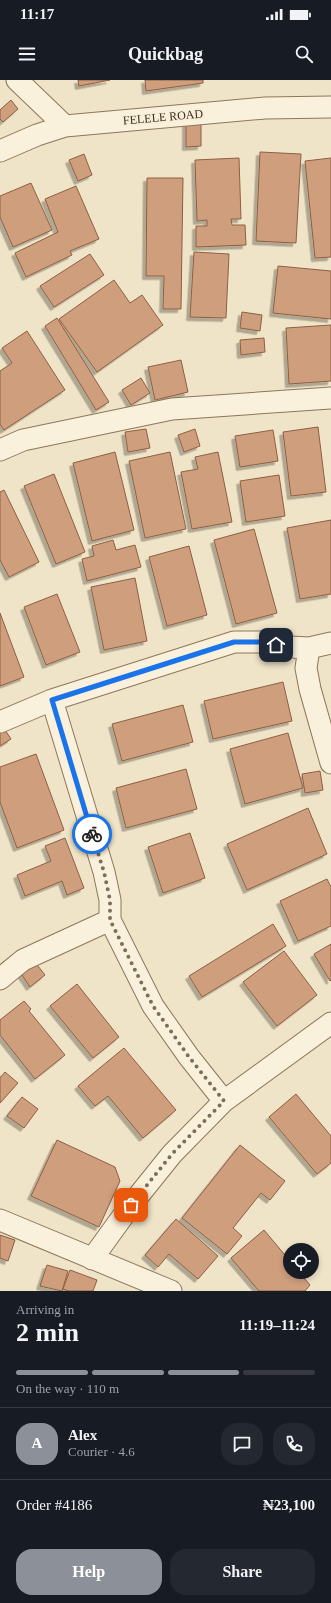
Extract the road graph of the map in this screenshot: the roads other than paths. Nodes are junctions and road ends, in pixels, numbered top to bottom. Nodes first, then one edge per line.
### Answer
1 (17, 80) edge
2 (331, 107) edge
3 (65, 126) junction
4 (0, 151) edge
5 (331, 398) edge
6 (0, 450) edge
7 (331, 643) edge
8 (309, 648) junction
9 (52, 700) junction
10 (0, 722) edge
11 (331, 763) edge
12 (110, 920) junction
13 (0, 979) edge
14 (331, 1023) edge
15 (224, 1101) junction
16 (0, 1220) edge
17 (92, 1259) junction
18 (140, 1286) edge
19 (171, 1291) edge

1 - 3 street
2 - 3 street, FELELE ROAD
3 - 4 street, FELELE ROAD
5 - 6 street
7 - 8 street
8 - 9 street
8 - 11 street
9 - 10 street
9 - 12 street
12 - 13 street
12 - 15 street
14 - 15 street
15 - 17 street
16 - 17 street
17 - 18 street
18 - 19 street

